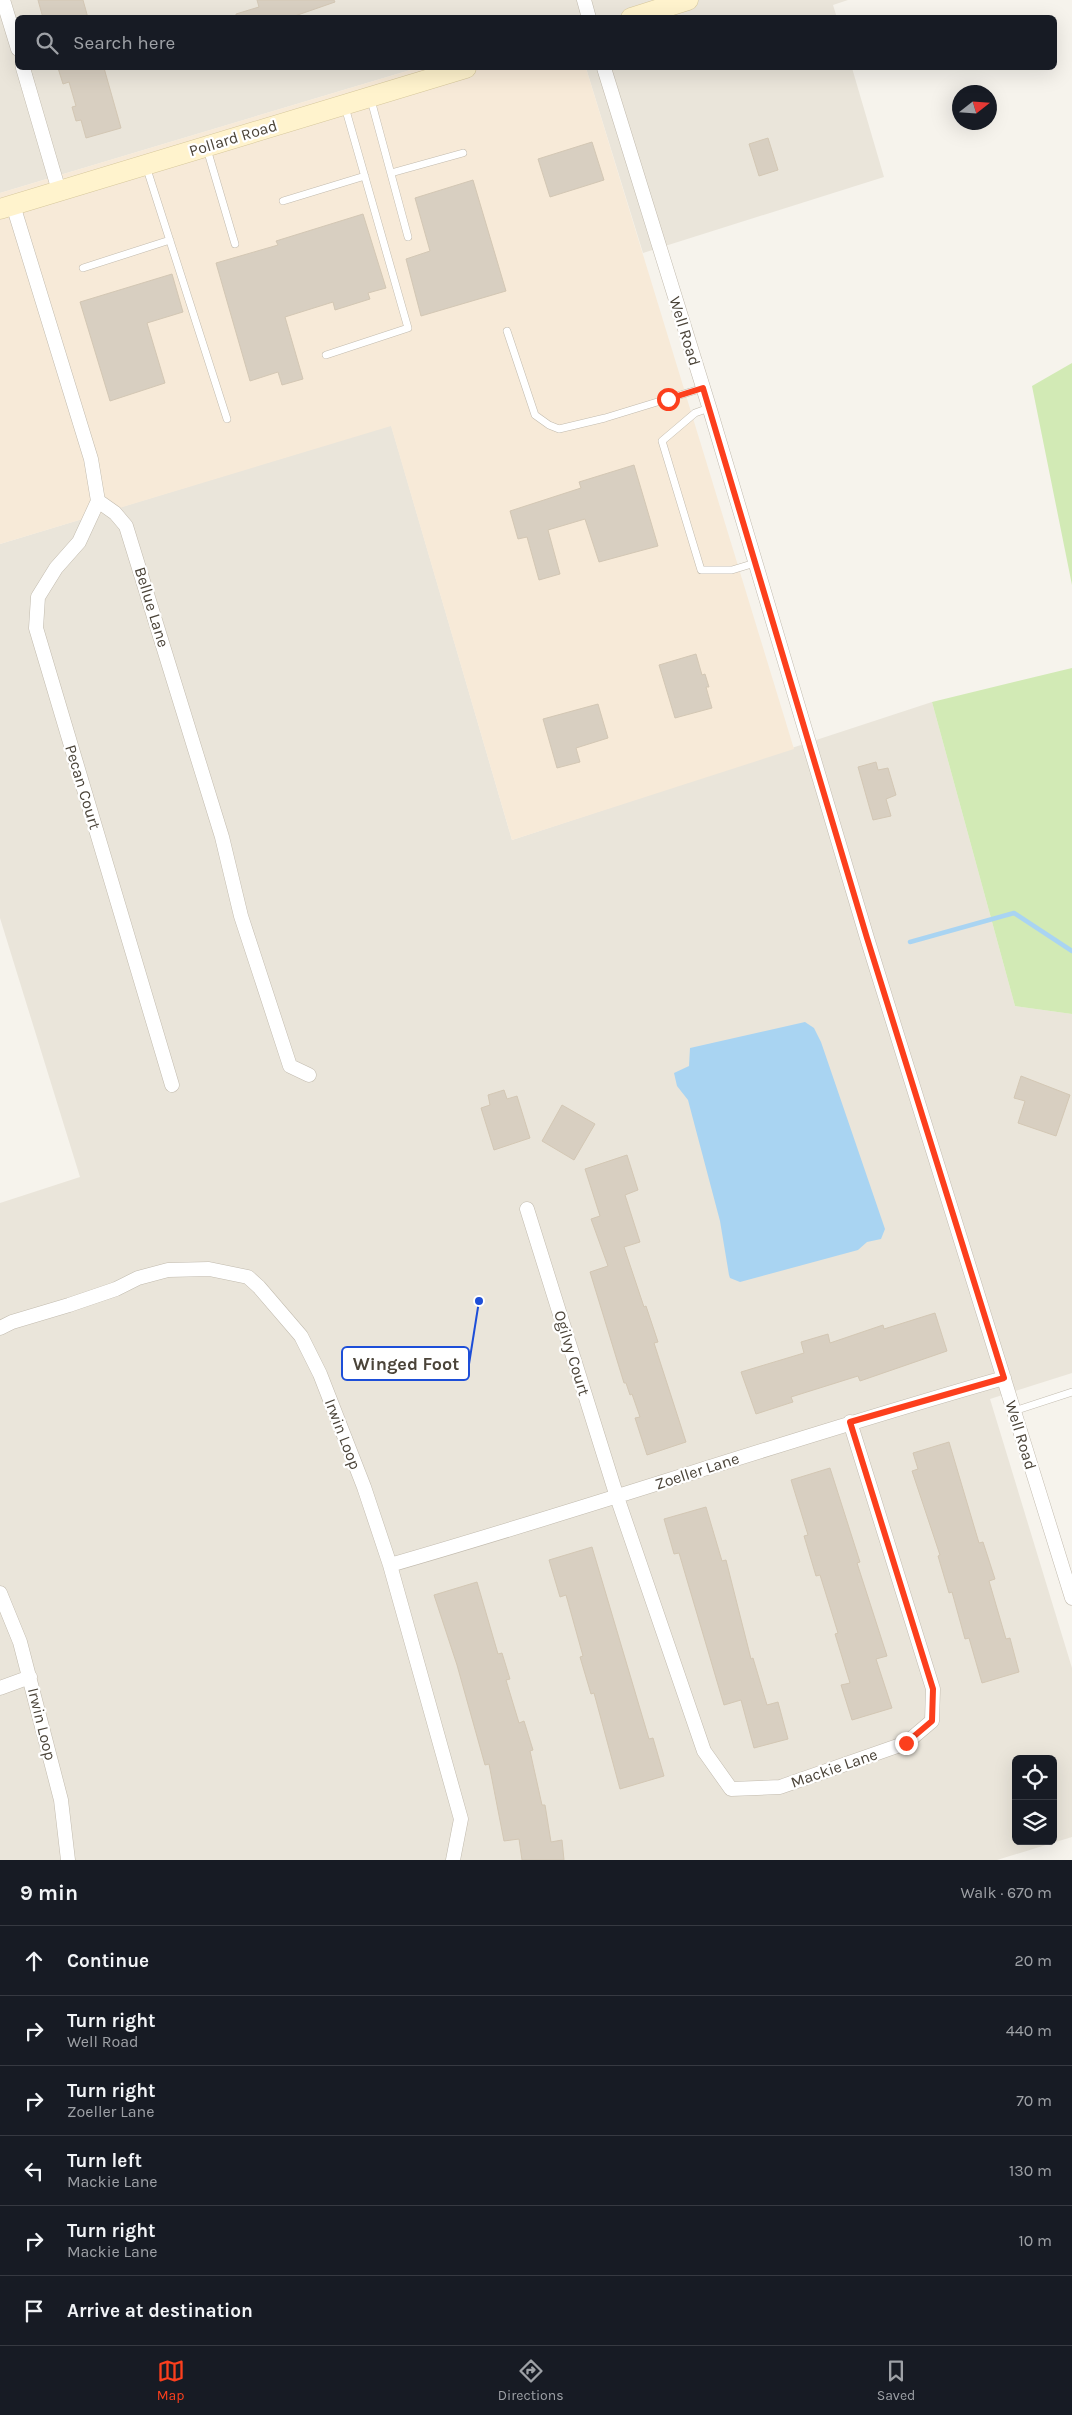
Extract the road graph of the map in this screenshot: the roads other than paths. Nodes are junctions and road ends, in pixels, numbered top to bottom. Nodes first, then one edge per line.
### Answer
1 (3, 0) edge
2 (584, 0) edge
3 (688, 0) edge
4 (588, 15) edge
5 (640, 15) edge
6 (15, 39) edge
7 (24, 70) edge
8 (459, 70) edge
9 (605, 70) edge
10 (370, 97) junction
11 (344, 105) junction
12 (206, 147) junction
13 (464, 153) dead end
14 (145, 165) junction
15 (391, 173) junction
16 (365, 176) junction
17 (59, 191) junction
18 (282, 201) dead end
19 (6, 207) edge
20 (408, 236) dead end
21 (170, 240) junction
22 (236, 244) dead end
23 (83, 268) dead end
24 (507, 331) dead end
25 (326, 355) dead end
26 (703, 388) junction
27 (709, 408) junction
28 (227, 419) dead end
29 (98, 501) junction
30 (755, 563) junction
31 (309, 1074) dead end
32 (172, 1085) dead end
33 (527, 1209) dead end
34 (0, 1328) edge
35 (1004, 1378) junction
36 (1072, 1392) edge
37 (1014, 1411) junction
38 (850, 1422) junction
39 (617, 1497) junction
40 (390, 1565) junction
41 (1071, 1591) edge
42 (0, 1593) edge
43 (30, 1677) junction
44 (0, 1688) edge
45 (68, 1860) edge
46 (453, 1860) edge

1 - 6 street
2 - 4 street
3 - 5 street
7 - 17 street
8 - 10 street, Pollard Road
9 - 26 street, Well Road
10 - 11 street, Pollard Road
10 - 15 lane
11 - 12 street, Pollard Road
11 - 16 lane
12 - 14 street, Pollard Road
12 - 22 lane
13 - 15 lane
14 - 17 street, Pollard Road
14 - 21 lane
15 - 20 lane
16 - 18 lane
16 - 25 lane
17 - 19 street, Pollard Road
19 - 29 street
21 - 23 lane
21 - 28 lane
24 - 26 lane
26 - 27 street, Well Road
27 - 30 street, Well Road
27 - 30 lane
29 - 31 street, Bellue Lane
29 - 32 street, Pecan Court
30 - 35 street, Well Road
33 - 39 street, Ogilvy Court
34 - 40 street, Irwin Loop
35 - 37 street, Well Road
35 - 38 street, Zoeller Lane
36 - 37 lane
37 - 41 street, Well Road
38 - 39 street, Zoeller Lane
38 - 39 street, Mackie Lane
39 - 40 street, Zoeller Lane
40 - 46 street, Irwin Loop
42 - 43 street, Irwin Loop
43 - 44 street
43 - 45 street, Irwin Loop

